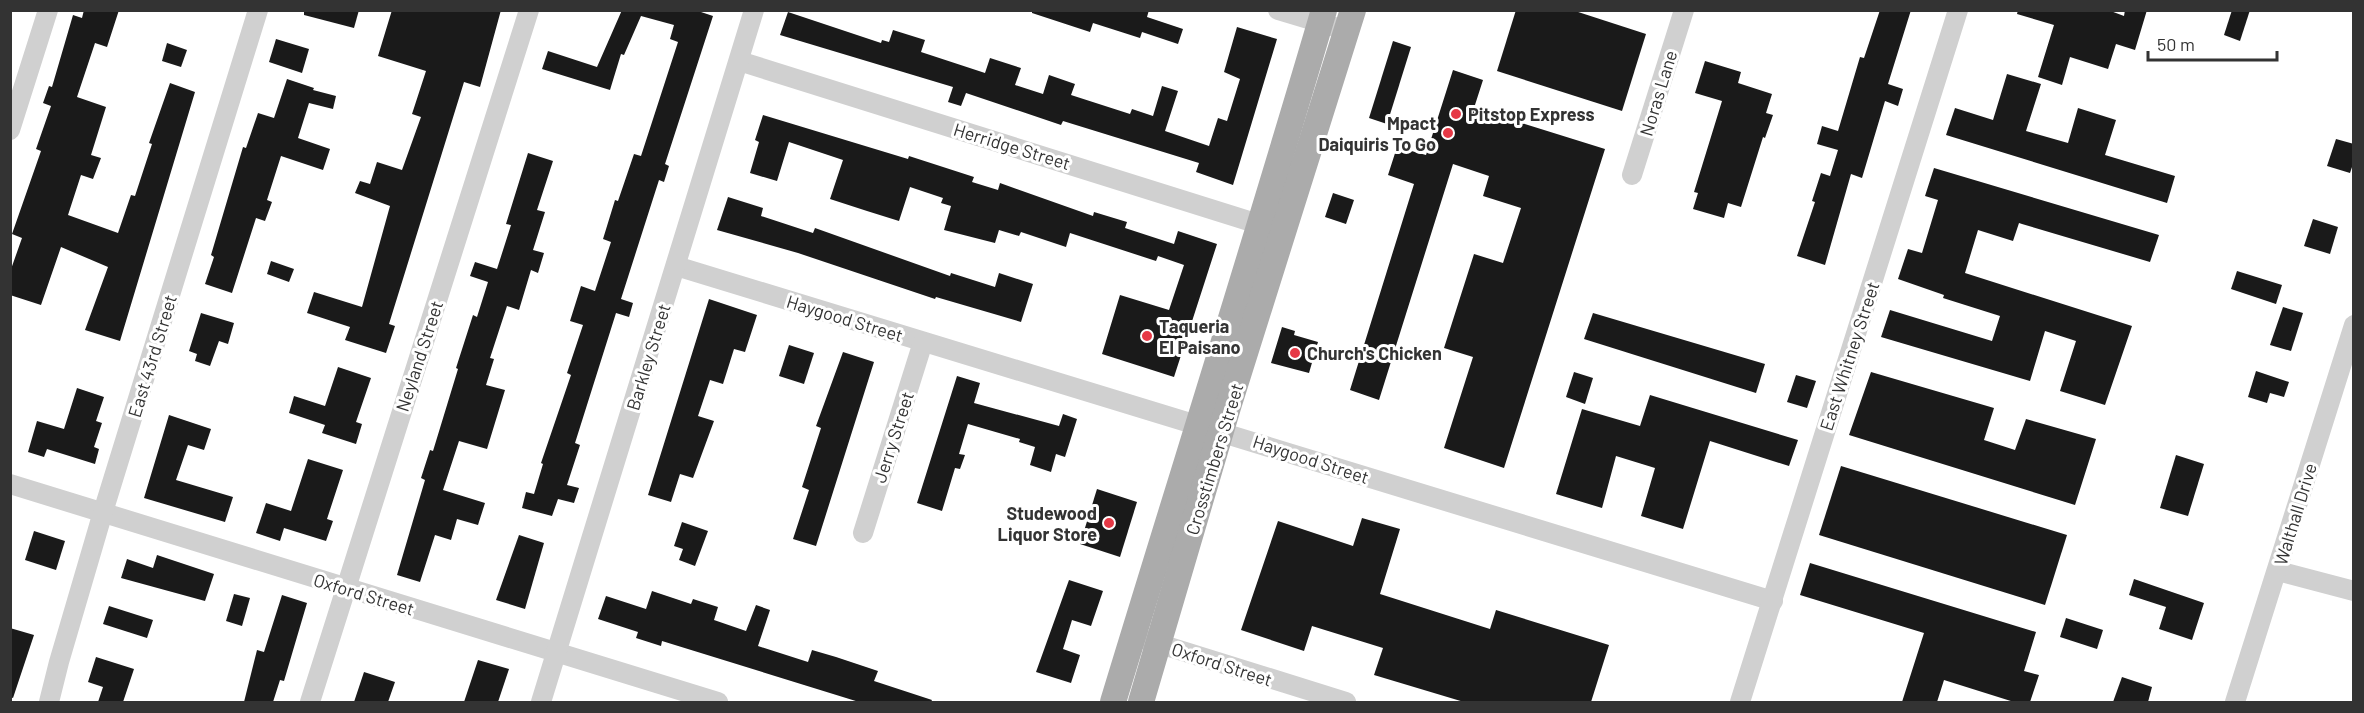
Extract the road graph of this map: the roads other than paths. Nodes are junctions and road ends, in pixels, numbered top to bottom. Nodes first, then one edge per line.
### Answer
1 (48, 10) edge
2 (258, 10) edge
3 (530, 10) edge
4 (754, 10) edge
5 (1278, 10) edge
6 (1684, 10) edge
7 (1958, 10) edge
8 (1322, 17) edge
9 (1351, 21) edge
10 (739, 61) junction
11 (10, 130) edge
12 (1632, 175) dead end
13 (1273, 229) junction
14 (676, 266) junction
15 (2354, 325) edge
16 (923, 342) junction
17 (1197, 424) junction
18 (1221, 431) junction
19 (10, 484) edge
20 (104, 512) junction
21 (863, 533) dead end
22 (2277, 571) junction
23 (345, 588) junction
24 (2354, 591) edge
25 (1773, 602) junction
26 (1133, 635) junction
27 (1159, 644) junction
28 (557, 653) junction
29 (50, 702) edge
30 (310, 702) edge
31 (541, 702) edge
32 (718, 702) edge
33 (1113, 702) edge
34 (1141, 702) edge
35 (1346, 702) edge
36 (1740, 702) edge
37 (2235, 702) edge

1 - 11 street
2 - 20 street, East 43rd Street
3 - 23 street, Neyland Street
4 - 10 street, Barkley Street
5 - 8 street
6 - 12 street, Noras Lane
7 - 25 street, East Whitney Street
8 - 9 street
8 - 13 main road, Crosstimbers Street
9 - 13 main road, Crosstimbers Street
10 - 13 street, Herridge Street
10 - 14 street, Barkley Street
13 - 17 main road, Crosstimbers Street
13 - 18 main road, Crosstimbers Street
14 - 16 street, Haygood Street
14 - 28 street, Barkley Street
15 - 22 street, Walthall Drive
16 - 17 street, Haygood Street
16 - 21 street, Jerry Street
17 - 18 street, Haygood Street
17 - 26 main road, Crosstimbers Street
18 - 25 street, Haygood Street
18 - 27 main road, Crosstimbers Street
19 - 20 street, Oxford Street
20 - 23 street, Oxford Street
20 - 29 street, East 43rd Street
22 - 24 street
22 - 37 street, Walthall Drive
23 - 28 street, Oxford Street
23 - 30 street, Neyland Street
25 - 36 street, East Whitney Street
26 - 27 street, Oxford Street
26 - 33 main road, Crosstimbers Street
27 - 34 main road, Crosstimbers Street
27 - 35 street, Oxford Street
28 - 31 street, Barkley Street
28 - 32 street, Oxford Street

